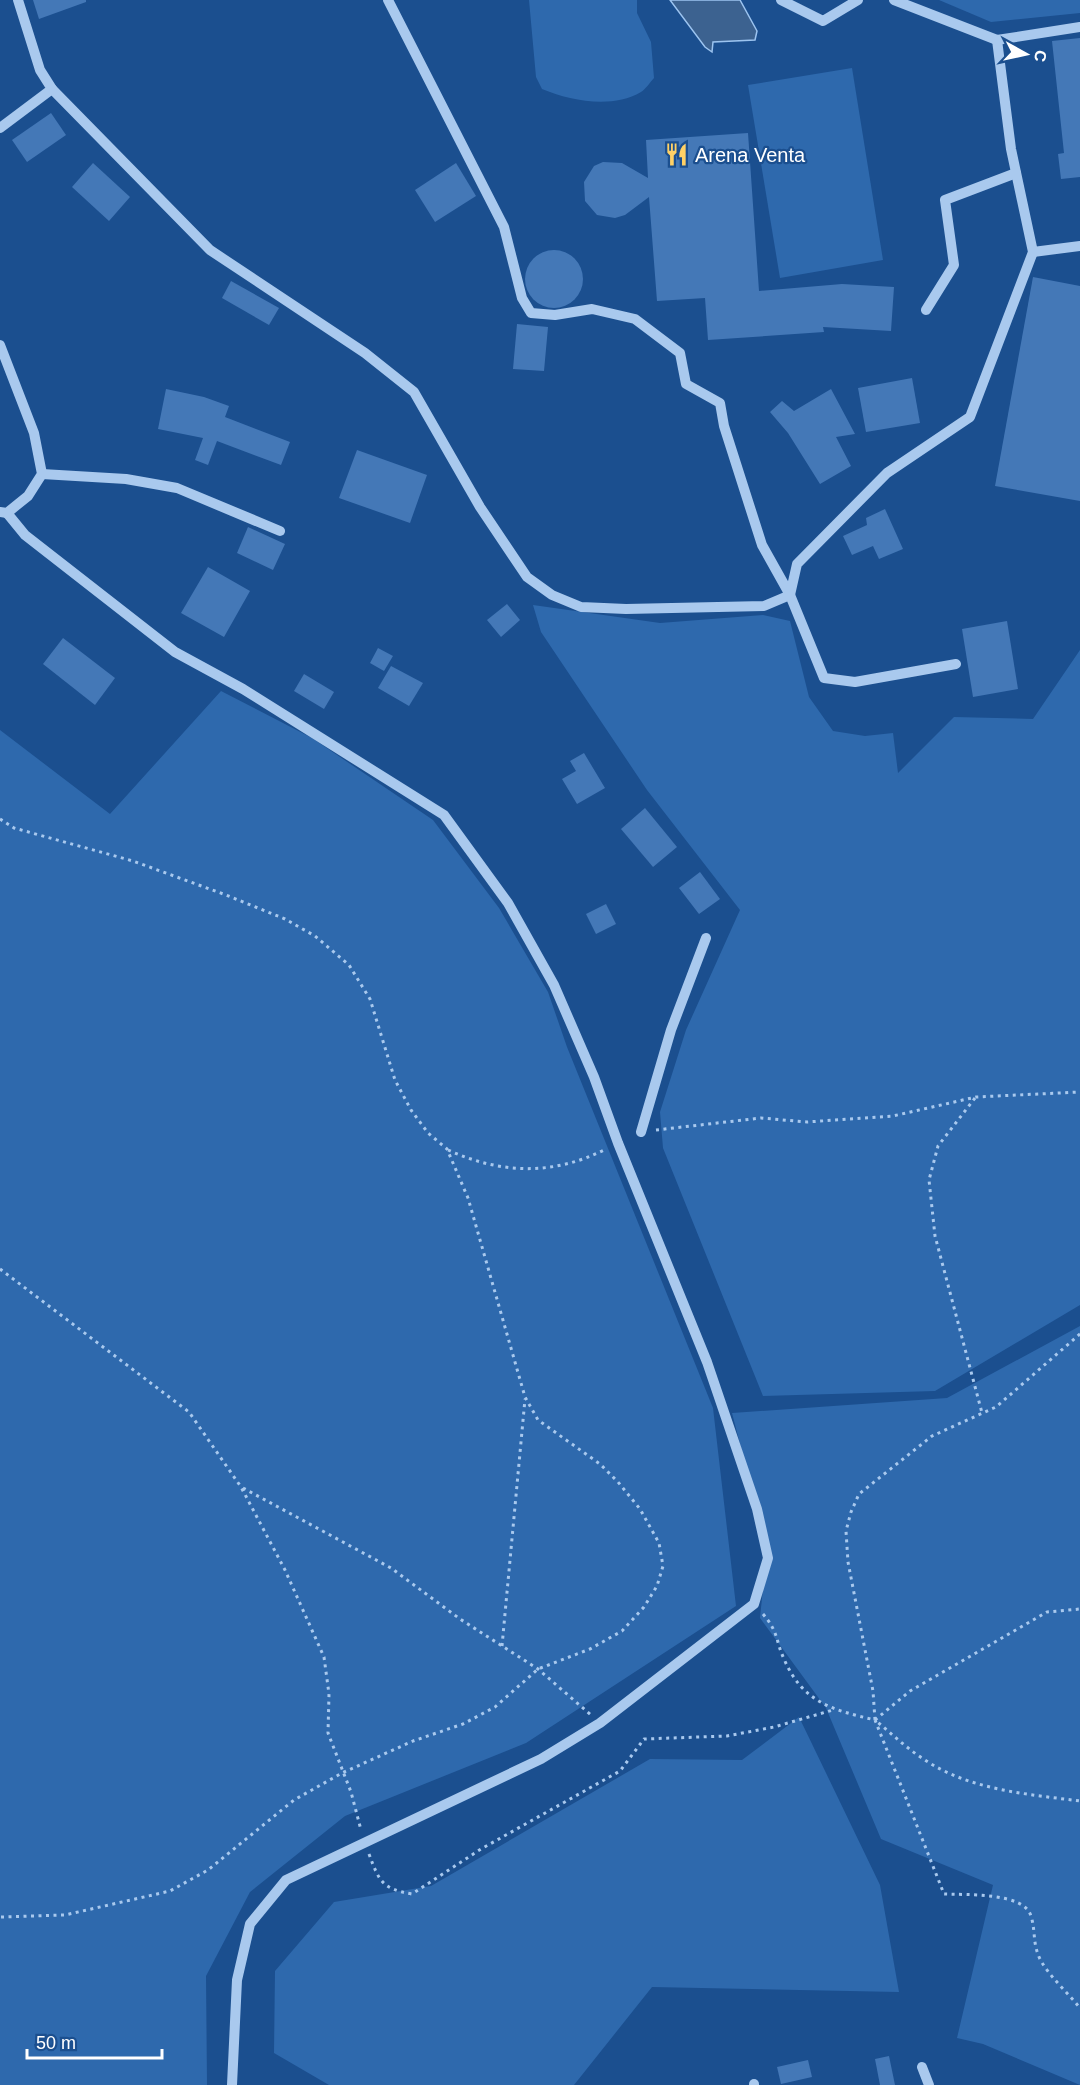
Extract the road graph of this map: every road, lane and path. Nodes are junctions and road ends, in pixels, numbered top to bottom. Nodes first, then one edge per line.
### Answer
1 (18, 0) edge
2 (388, 0) edge
3 (781, 0) edge
4 (858, 0) edge
5 (894, 0) edge
6 (1080, 27) edge
7 (997, 40) junction
8 (52, 89) junction
9 (0, 128) edge
10 (1016, 173) junction
11 (1080, 246) edge
12 (1033, 252) junction
13 (926, 310) dead end
14 (0, 345) edge
15 (42, 474) junction
16 (4, 512) edge
17 (280, 531) dead end
18 (790, 595) junction
19 (956, 664) dead end
20 (0, 819) edge
21 (706, 938) dead end
22 (1080, 1092) edge
23 (976, 1097) junction
24 (641, 1132) joint
25 (618, 1143) junction
26 (447, 1149) junction
27 (0, 1269) edge
28 (1080, 1334) edge
29 (525, 1397) junction
30 (982, 1413) junction
31 (241, 1487) junction
32 (754, 1604) junction
33 (1080, 1609) edge
34 (502, 1646) junction
35 (538, 1669) junction
36 (833, 1710) junction
37 (875, 1720) junction
38 (600, 1722) junction
39 (342, 1773) junction
40 (1080, 1801) edge
41 (364, 1841) junction
42 (0, 1917) edge
43 (1080, 2008) edge
44 (922, 2067) dead end
45 (232, 2085) edge
46 (929, 2085) edge

1 - 8 street
2 - 18 street
3 - 4 street
5 - 7 street
6 - 7 street
7 - 10 street
8 - 9 street
8 - 18 street
10 - 12 street
10 - 13 street
11 - 12 street
12 - 18 street
14 - 15 street
15 - 16 street
15 - 17 street
16 - 25 street
18 - 19 street
20 - 26 path
21 - 24 street
22 - 23 path
23 - 24 path
23 - 30 path
25 - 26 path
25 - 32 street
26 - 29 path
27 - 31 path
28 - 30 path
29 - 34 path
29 - 35 path
30 - 37 path
31 - 34 path
31 - 39 path
32 - 36 path
32 - 38 street
33 - 37 path
34 - 35 path
35 - 38 path
35 - 39 path
36 - 37 path
36 - 41 path
37 - 40 path
37 - 43 path
38 - 41 street
39 - 41 path
39 - 42 path
41 - 45 street
44 - 46 street

